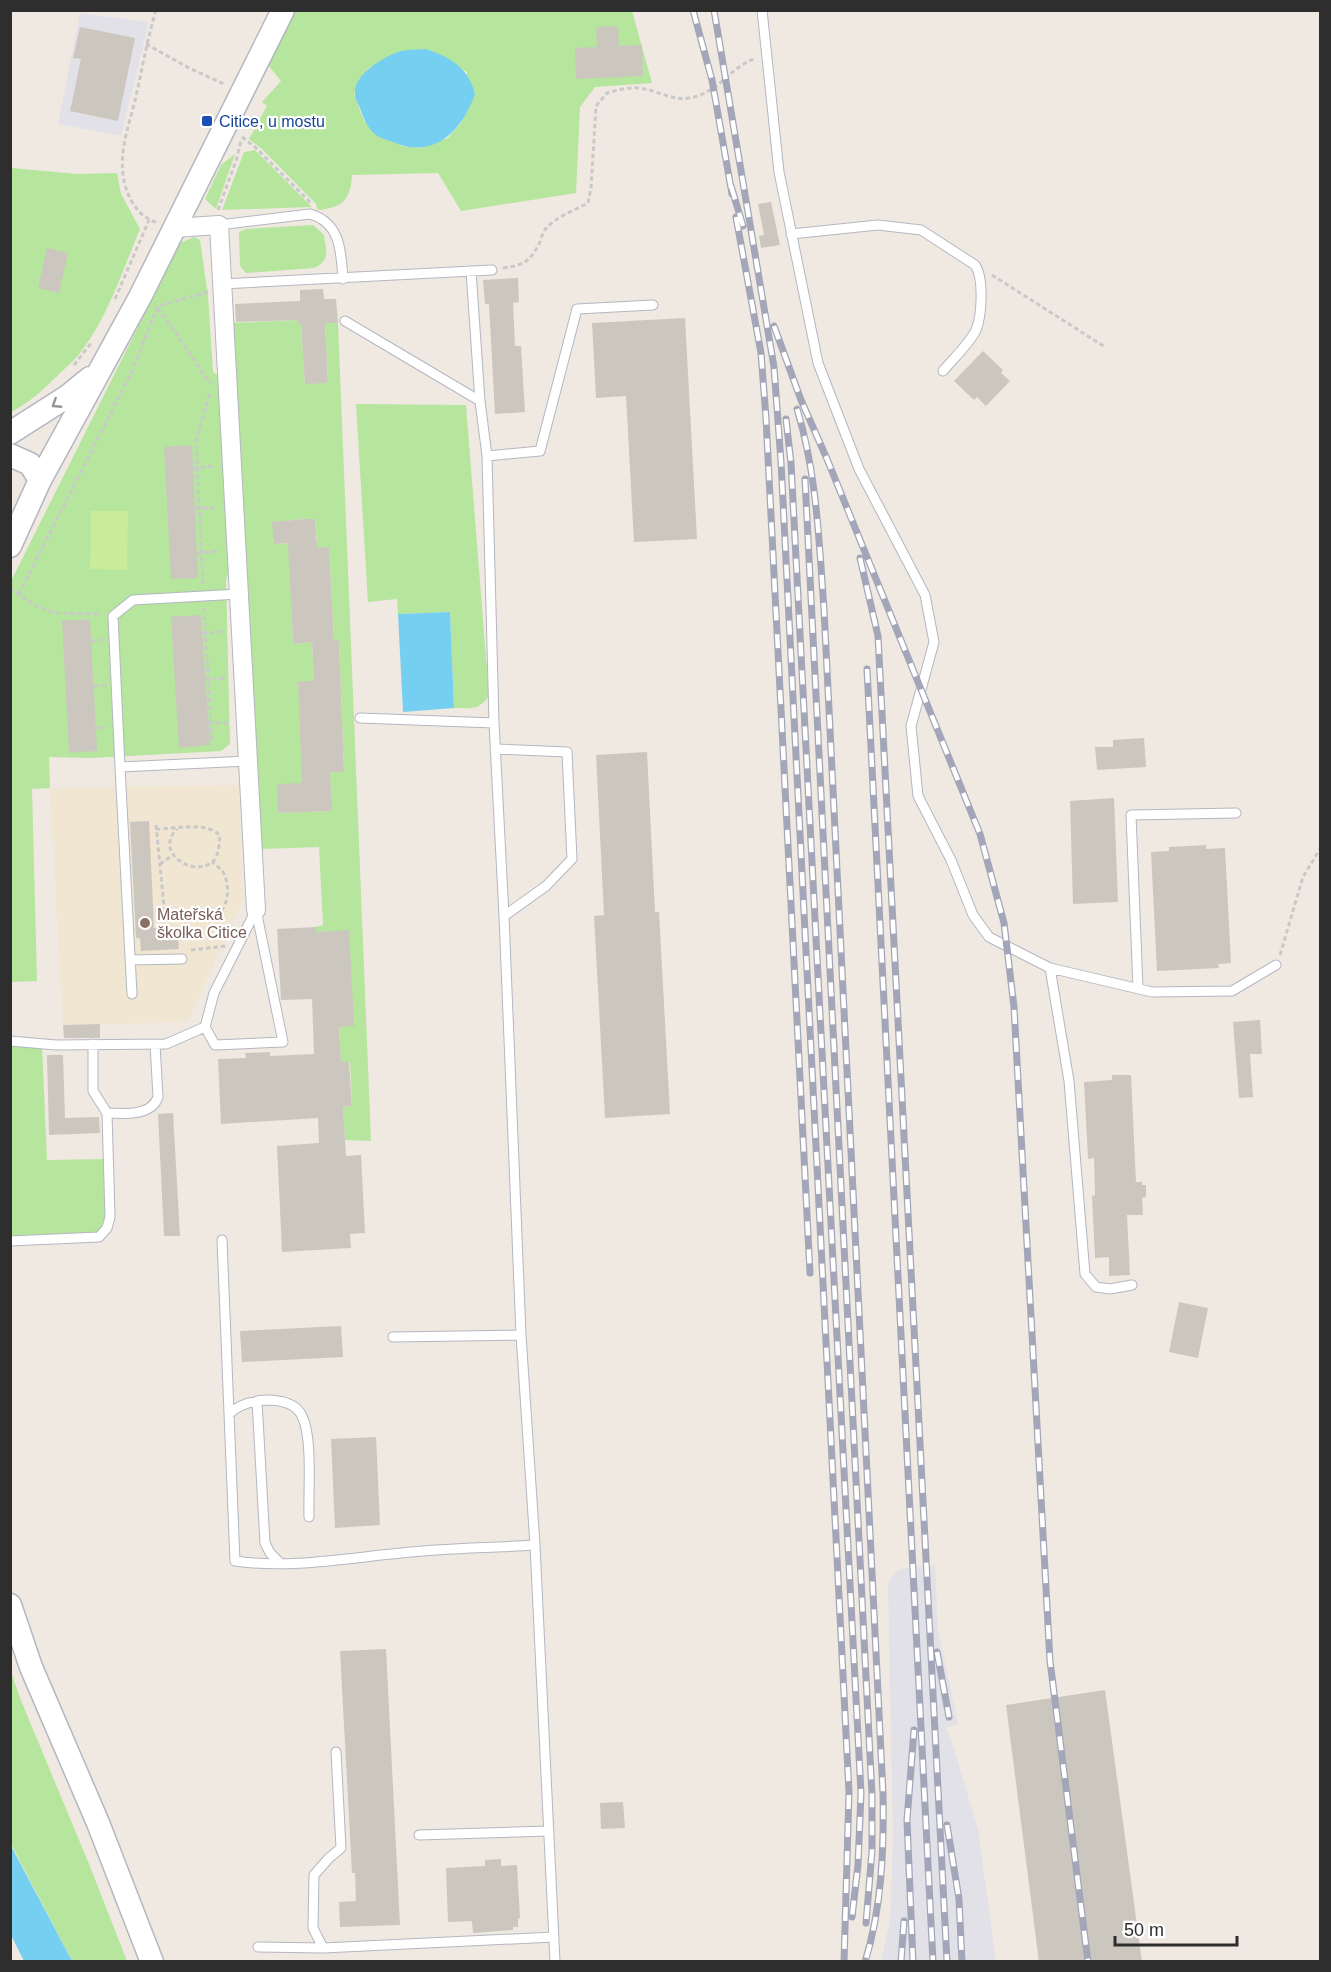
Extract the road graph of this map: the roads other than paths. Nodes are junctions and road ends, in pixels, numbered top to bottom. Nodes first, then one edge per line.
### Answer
1 (283, 10) edge
2 (762, 10) edge
3 (215, 225) junction
4 (174, 228) junction
5 (791, 234) junction
6 (492, 270) road end
7 (471, 271) junction
8 (343, 279) junction
9 (222, 284) junction
10 (653, 305) dead end
11 (345, 321) dead end
12 (99, 371) junction
13 (943, 371) dead end
14 (480, 401) junction
15 (10, 433) edge
16 (10, 455) edge
17 (487, 456) junction
18 (40, 480) junction
19 (10, 546) edge
20 (238, 594) junction
21 (360, 718) dead end
22 (494, 723) junction
23 (495, 748) junction
24 (248, 761) junction
25 (120, 767) junction
26 (1236, 813) dead end
27 (256, 910) junction
28 (504, 916) junction
29 (179, 959) road end
30 (130, 960) junction
31 (1276, 964) road end
32 (1050, 968) junction
33 (1138, 988) junction
34 (132, 994) dead end
35 (205, 1027) junction
36 (10, 1041) edge
37 (93, 1044) junction
38 (155, 1044) junction
39 (107, 1113) junction
40 (222, 1240) dead end
41 (10, 1241) edge
42 (1132, 1285) dead end
43 (521, 1335) junction
44 (393, 1337) dead end
45 (257, 1401) junction
46 (229, 1414) junction
47 (309, 1517) dead end
48 (535, 1545) junction
49 (280, 1563) junction
50 (10, 1605) edge
51 (336, 1752) dead end
52 (549, 1831) junction
53 (419, 1835) dead end
54 (554, 1937) junction
55 (258, 1947) dead end
56 (323, 1948) junction
57 (152, 1962) edge
58 (555, 1962) edge

1 - 4 street
2 - 5 lane
3 - 4 street
3 - 8 lane
3 - 9 street
4 - 12 street
5 - 13 lane
5 - 32 lane
6 - 7 lane
7 - 8 lane
7 - 14 lane
8 - 9 lane
9 - 20 street
10 - 17 lane
11 - 14 lane
12 -> 15 street
12 - 18 street
14 - 17 lane
16 - 18 street
17 - 22 lane
18 - 19 street
20 - 24 street
20 - 25 lane
21 - 22 lane
22 - 23 lane
23 - 28 lane
23 - 28 lane
24 - 25 lane
24 - 27 street
25 - 30 lane
26 - 33 lane
27 - 35 lane
27 - 35 lane
28 - 43 lane
29 - 30 lane
30 - 34 lane
31 - 33 lane
32 - 33 lane
32 - 42 lane
35 - 38 lane
36 - 37 lane
37 - 38 lane
37 - 39 lane
38 - 39 lane
39 - 41 lane
40 - 46 lane
43 - 44 lane
43 - 48 lane
45 - 46 lane
45 - 47 lane
45 - 49 lane
46 - 49 lane
48 - 49 lane
48 - 52 lane
50 - 57 street
51 - 56 lane
52 - 53 lane
52 - 54 lane
54 - 56 lane
54 - 58 lane
55 - 56 lane

